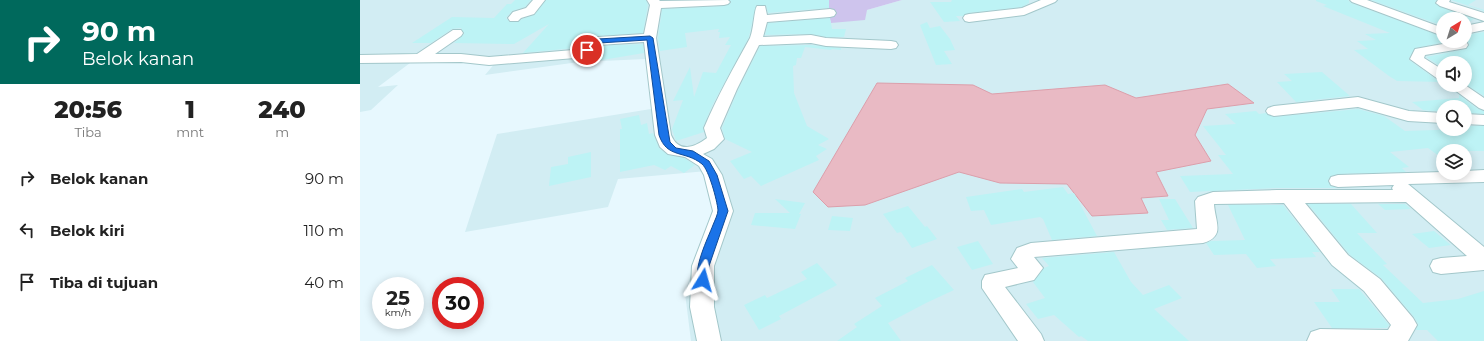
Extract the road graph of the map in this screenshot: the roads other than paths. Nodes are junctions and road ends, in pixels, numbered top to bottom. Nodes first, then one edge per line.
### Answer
1 (539, 0) edge
2 (1051, 0) edge
3 (1356, 0) edge
4 (1444, 0) edge
5 (724, 2) dead end
6 (655, 3) edge
7 (830, 13) dead end
8 (1484, 17) edge
9 (514, 18) dead end
10 (969, 18) dead end
11 (1484, 26) edge
12 (1436, 29) edge
13 (1472, 29) edge
14 (457, 33) dead end
15 (650, 38) junction
16 (754, 41) junction
17 (891, 45) dead end
18 (1443, 48) edge
19 (360, 59) edge
20 (419, 59) junction
21 (1436, 71) edge
22 (1466, 92) edge
23 (1484, 105) edge
24 (1274, 111) dead end
25 (1436, 118) edge
26 (1472, 119) edge
27 (1484, 120) edge
28 (690, 153) junction
29 (1484, 176) edge
30 (1391, 180) junction
31 (1338, 181) dead end
32 (1410, 196) junction
33 (1290, 197) junction
34 (1484, 259) edge
35 (1484, 262) edge
36 (1442, 266) dead end
37 (709, 341) edge
38 (1032, 341) edge
39 (1319, 341) edge

1 - 9 street
2 - 10 street
3 - 12 street
4 - 8 street
5 - 6 street
6 - 15 street
7 - 16 street
11 - 13 street
14 - 20 street
15 - 20 street
15 - 28 street
16 - 17 street
16 - 28 street
18 - 21 street
19 - 20 street
22 - 23 street
24 - 25 street
26 - 27 street
28 - 37 street
29 - 30 street
30 - 31 street
30 - 32 street
32 - 33 street
32 - 34 street
33 - 38 street
33 - 39 street
35 - 36 street

